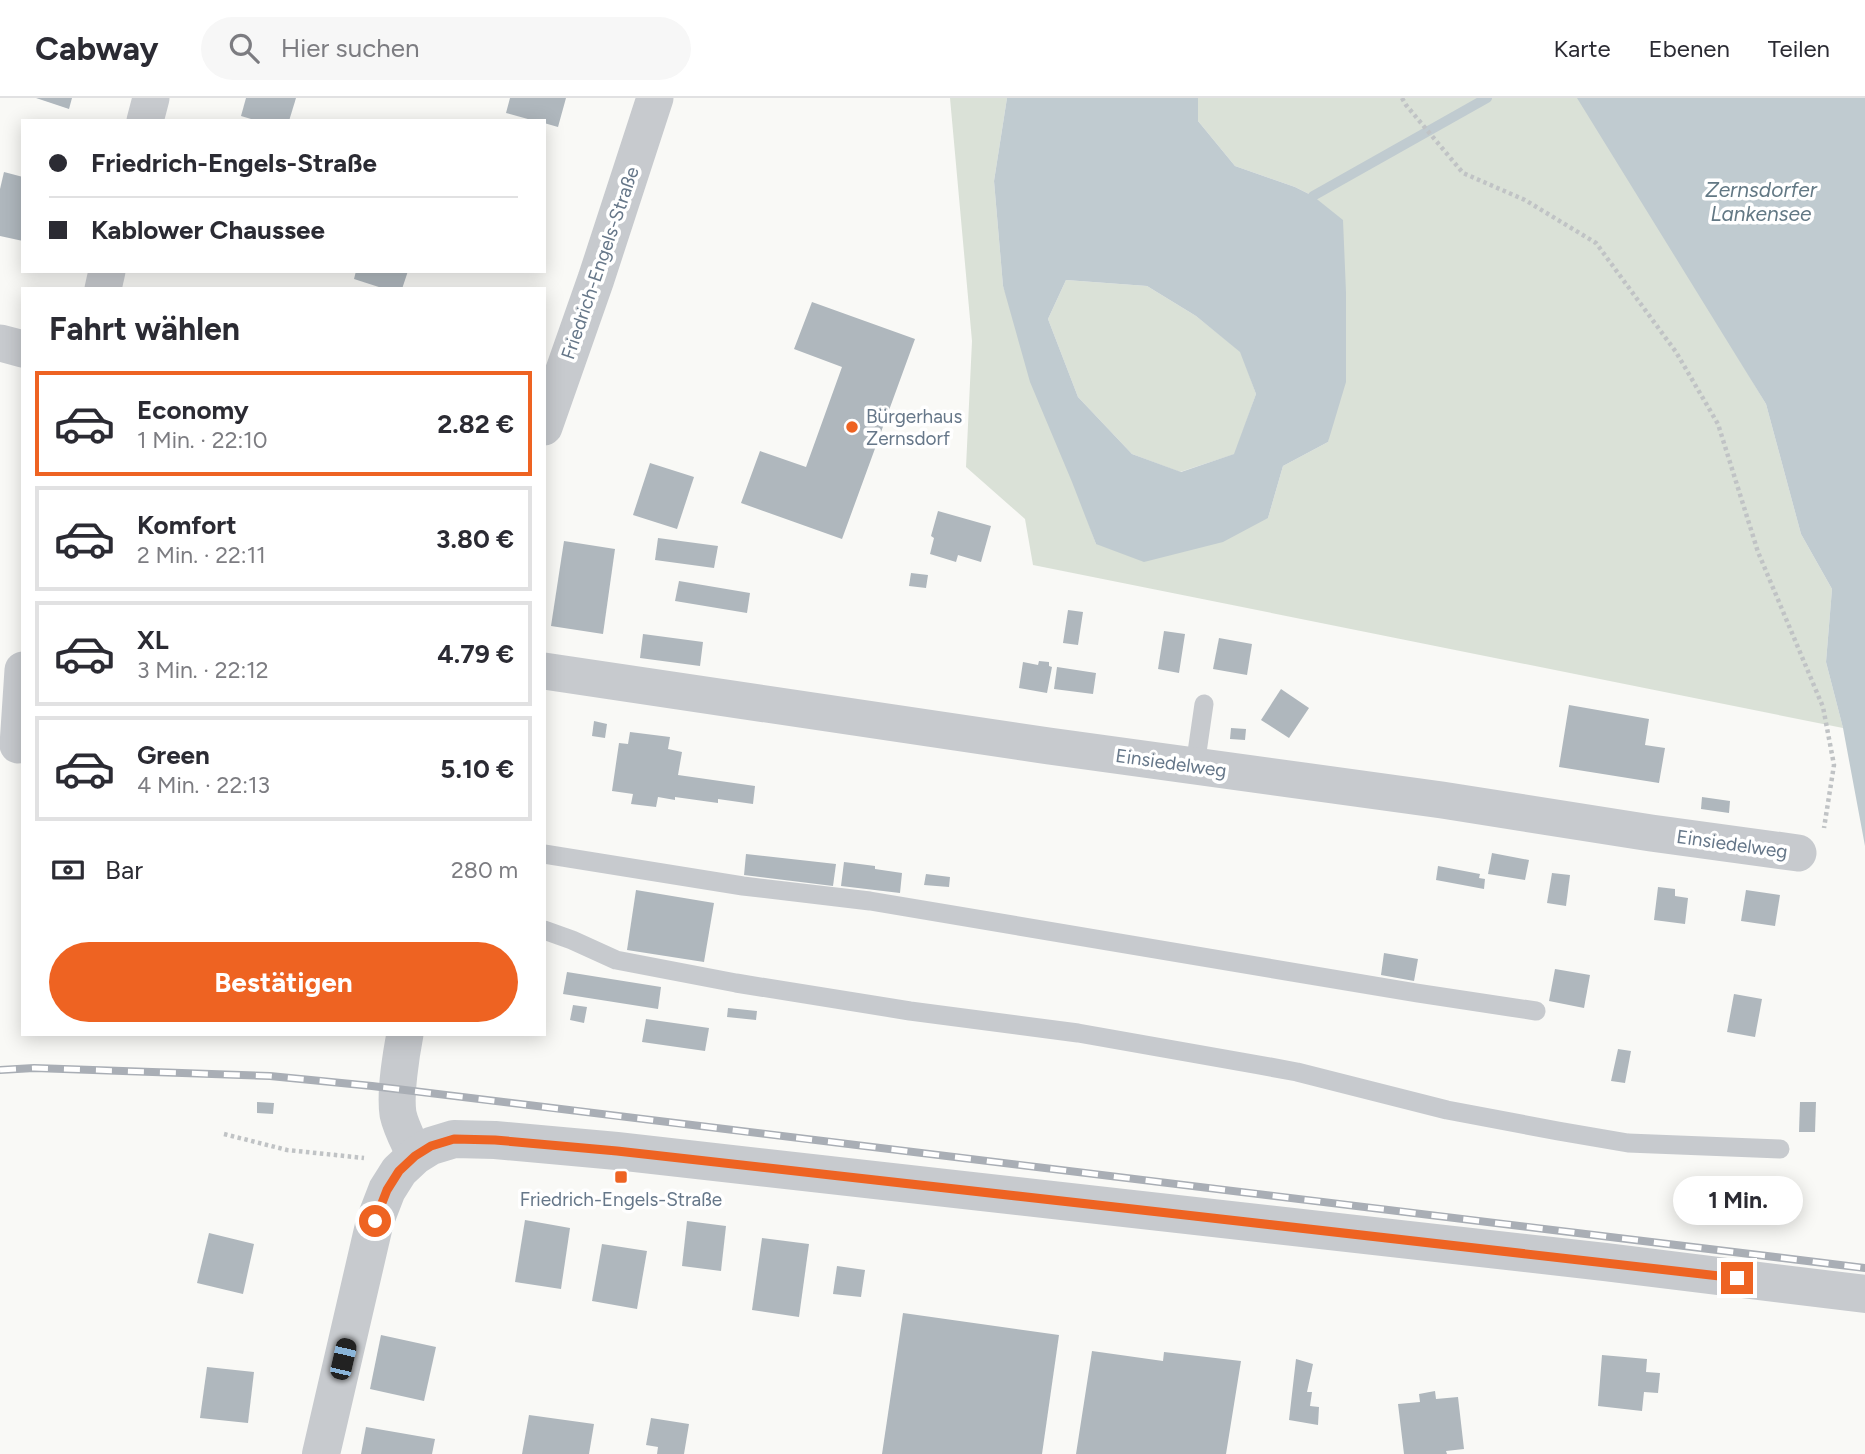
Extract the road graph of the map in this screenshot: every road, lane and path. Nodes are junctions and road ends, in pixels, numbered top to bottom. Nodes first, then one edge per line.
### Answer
1 (151, 98) edge
2 (656, 98) edge
3 (1402, 98) edge
4 (146, 119) edge
5 (0, 344) edge
6 (21, 349) edge
7 (546, 421) edge
8 (546, 671) edge
9 (21, 685) edge
10 (1204, 704) dead end
11 (13, 745) edge
12 (1195, 766) junction
13 (1798, 853) joint
14 (546, 854) edge
15 (546, 931) edge
16 (1536, 1010) dead end
17 (405, 1036) edge
18 (224, 1134) dead end
19 (1780, 1149) dead end
20 (407, 1164) junction
21 (1865, 1294) edge
22 (321, 1454) edge

1 - 4 street
2 - 7 street, Friedrich-Engels-Straße
3 - 13 path
5 - 6 street
8 - 12 street, Einsiedelweg
9 - 11 street
10 - 12 lane
12 - 13 street, Einsiedelweg
14 - 16 lane
15 - 19 lane
17 - 20 street
18 - 20 path
20 - 21 street
20 - 22 street

